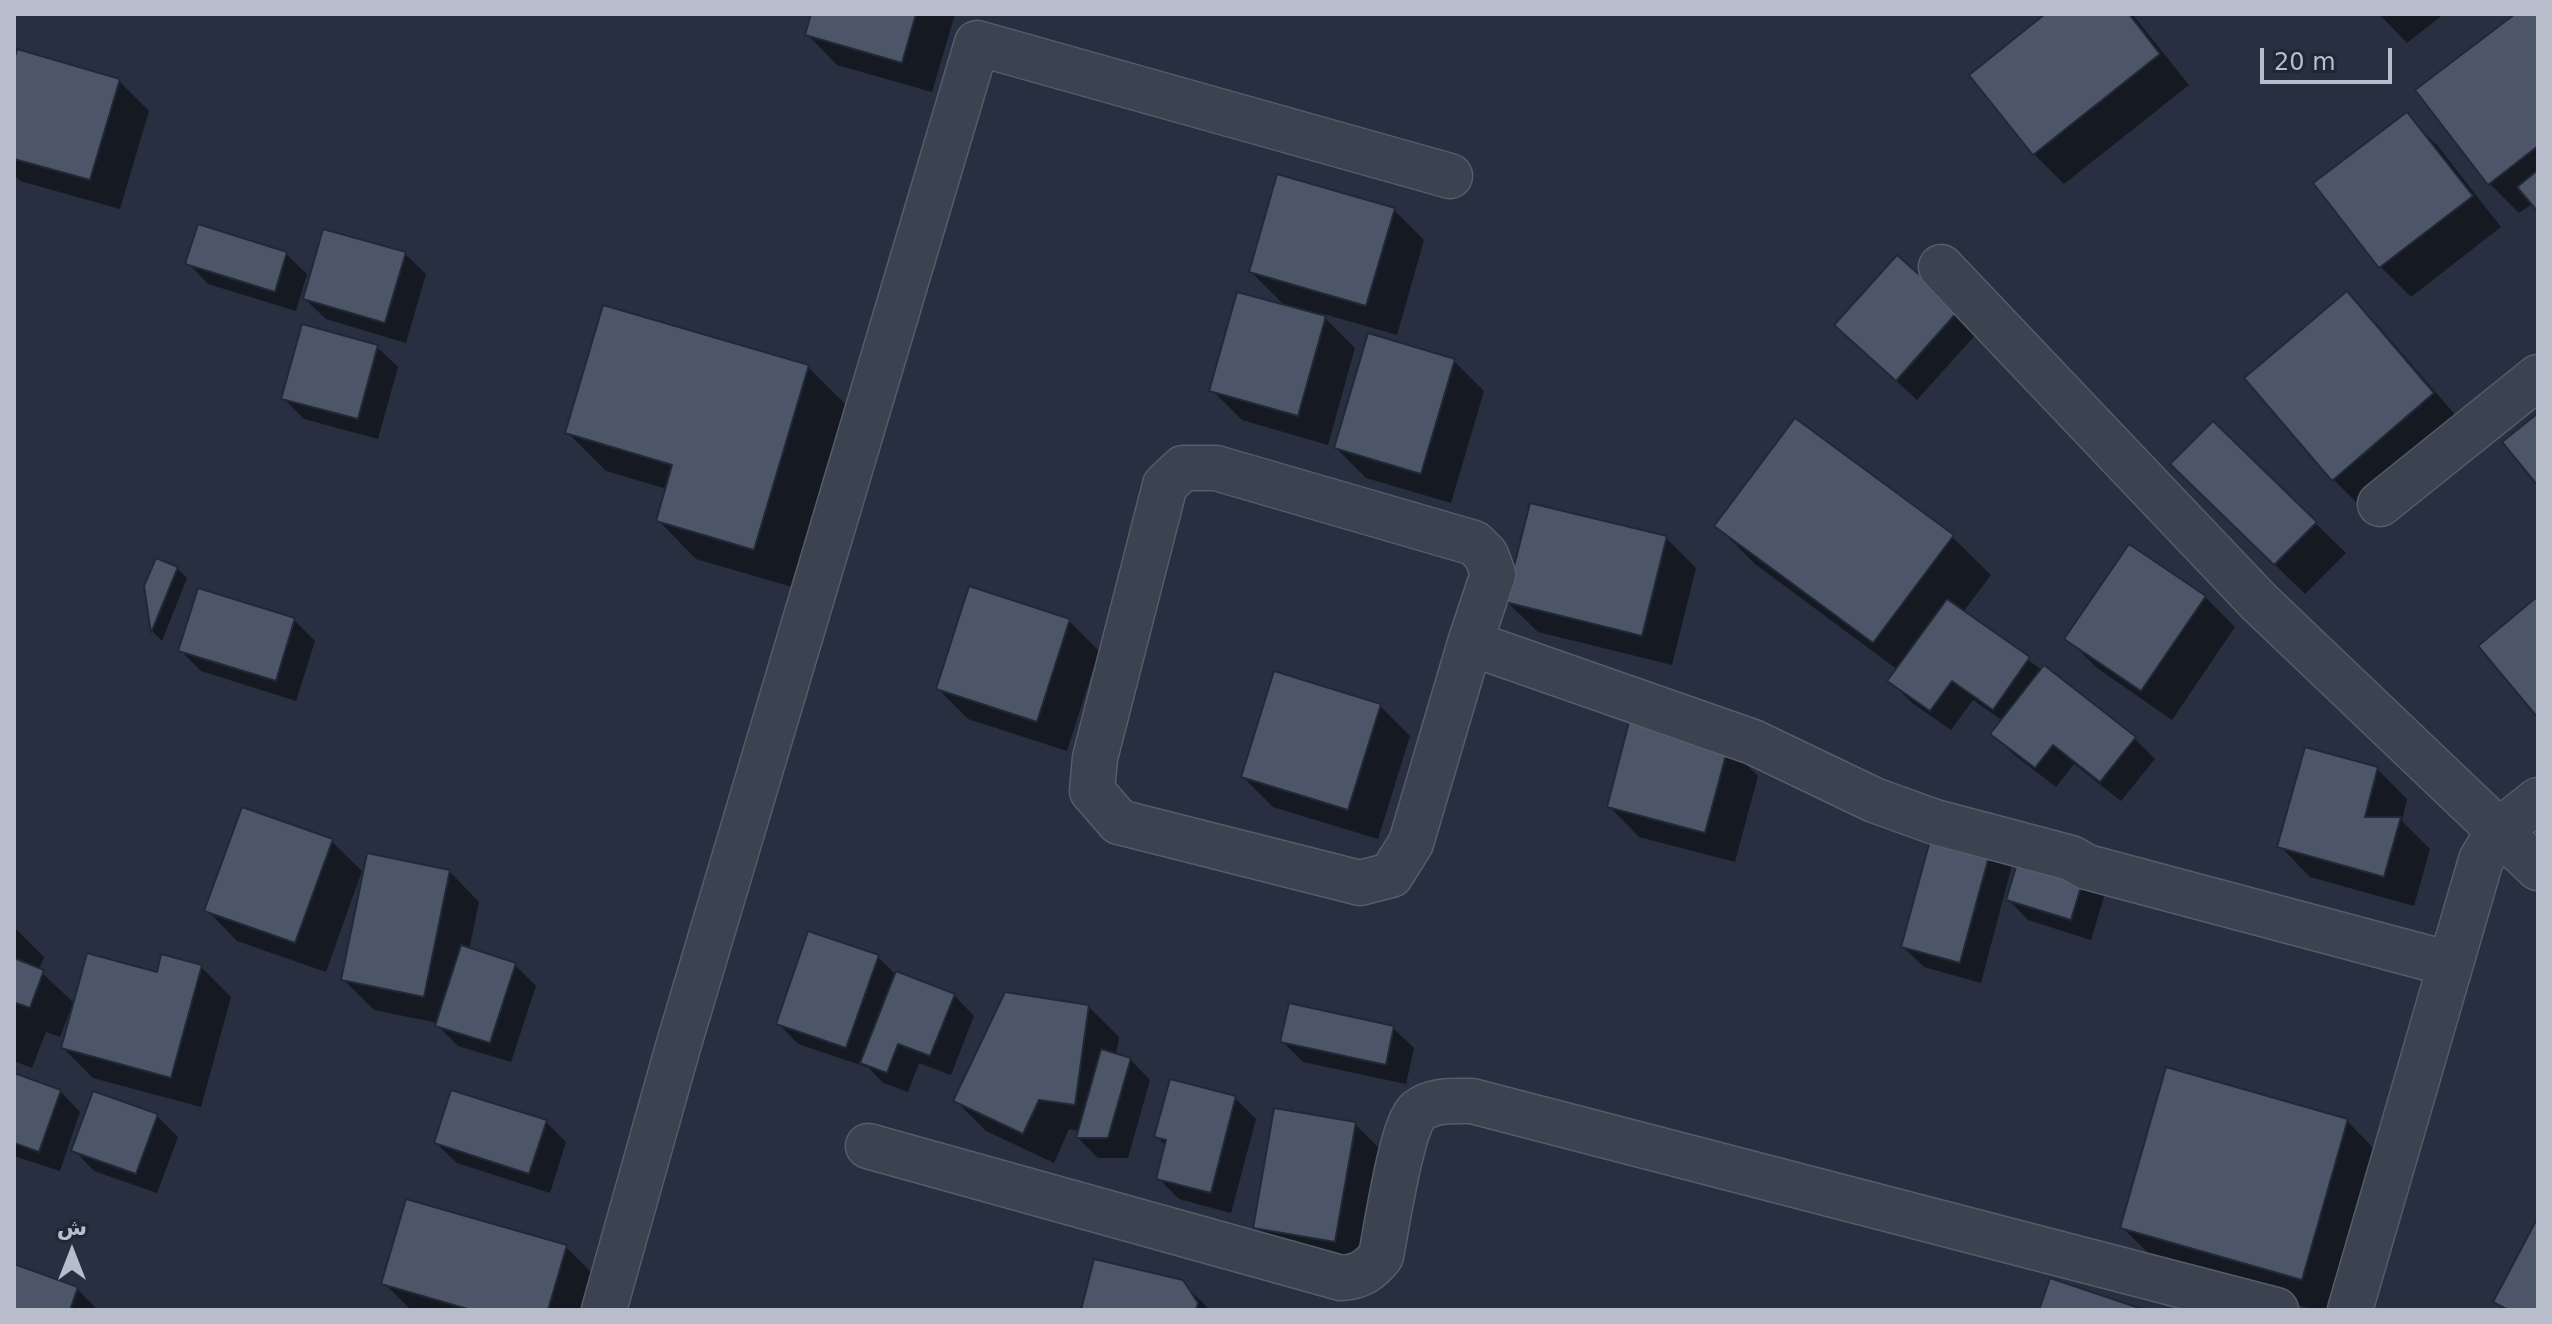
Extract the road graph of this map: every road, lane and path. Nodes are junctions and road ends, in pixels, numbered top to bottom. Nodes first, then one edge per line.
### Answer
1 (1450, 176) dead end
2 (1941, 267) dead end
3 (2538, 377) edge
4 (2380, 504) dead end
5 (1470, 643) junction
6 (2538, 800) edge
7 (2498, 832) junction
8 (2538, 868) edge
9 (2450, 964) junction
10 (868, 1146) dead end
11 (604, 1310) edge
12 (2276, 1310) edge
13 (2350, 1310) edge

1 - 11 street
2 - 7 street
3 - 4 street
5 - 5 street
5 - 9 street
6 - 7 street
7 - 8 street
7 - 9 street
9 - 13 street
10 - 12 street

